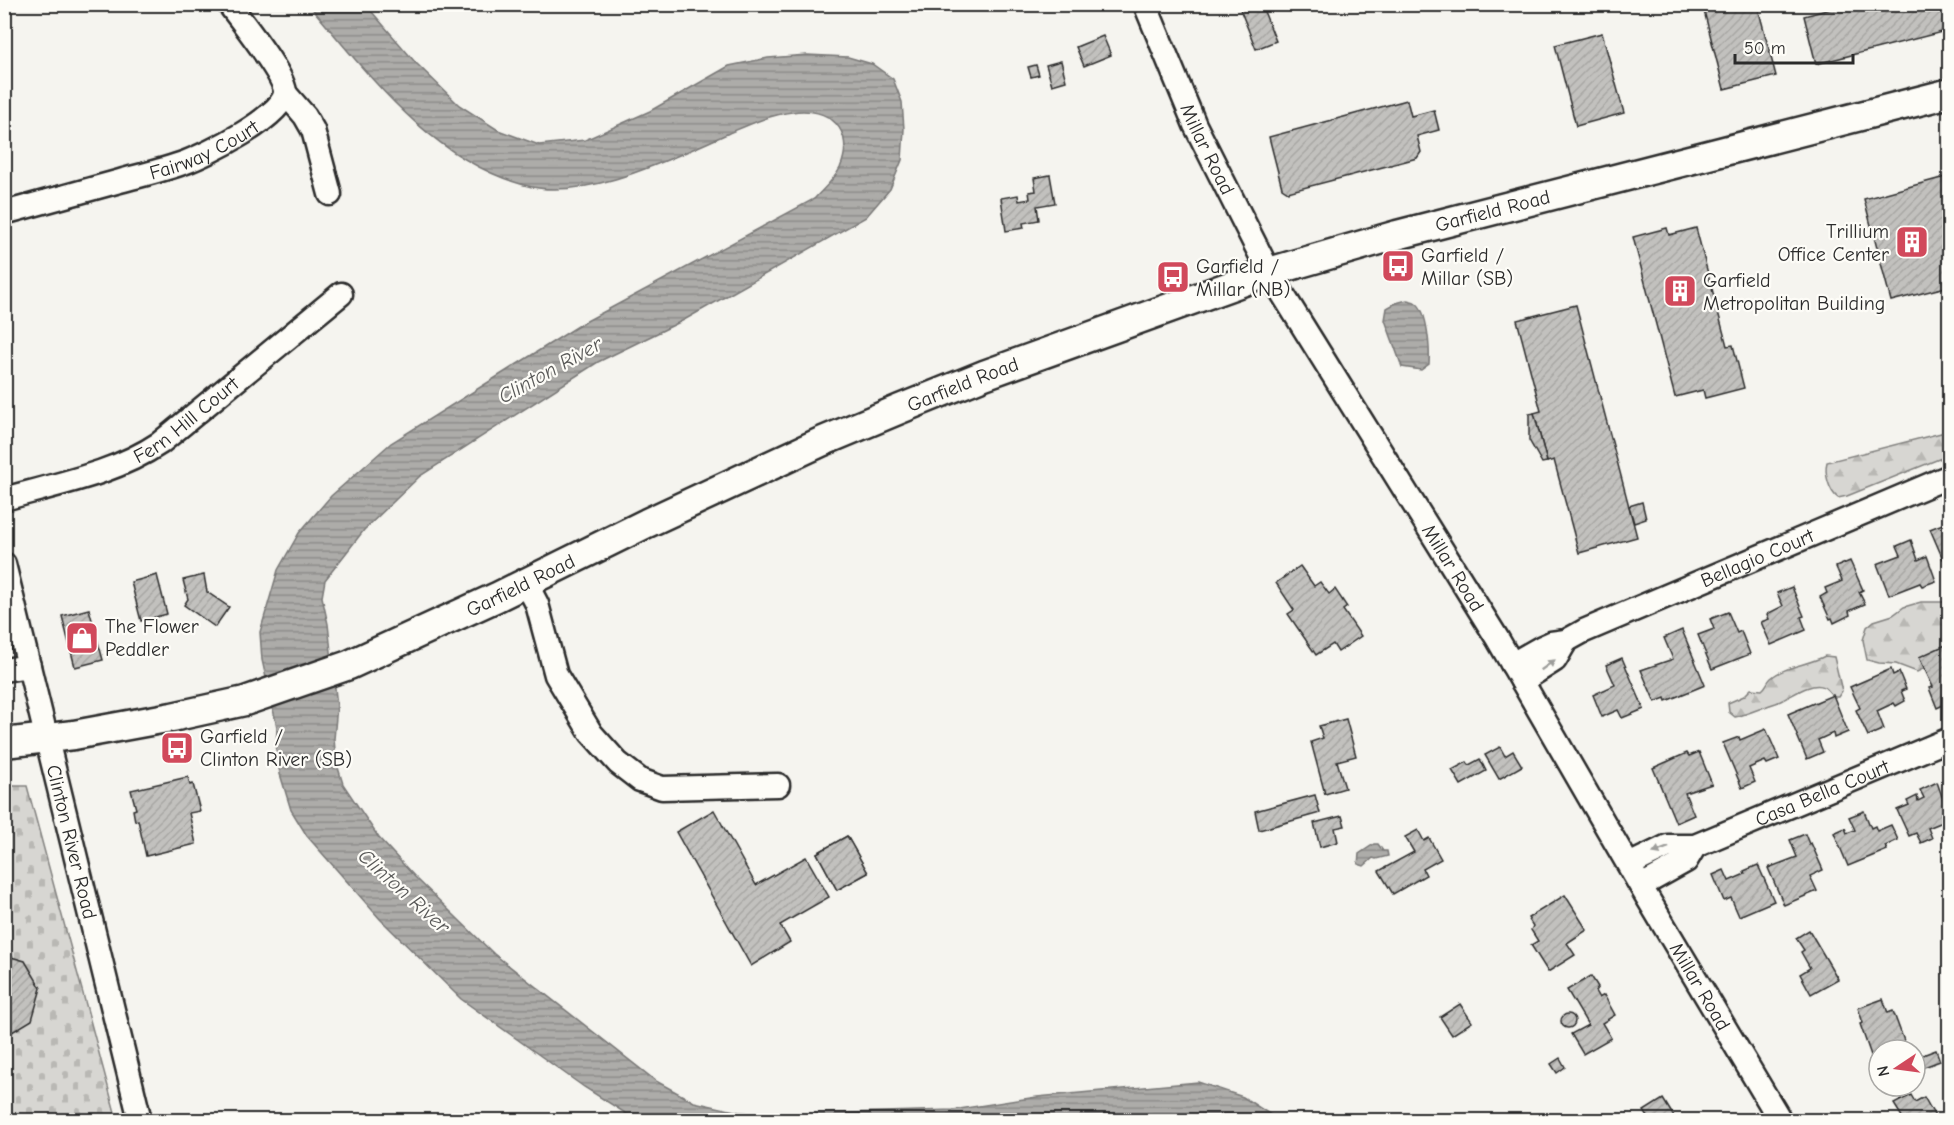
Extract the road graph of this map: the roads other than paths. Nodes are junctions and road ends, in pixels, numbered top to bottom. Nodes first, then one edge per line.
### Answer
1 (229, 4) edge
2 (1145, 4) edge
3 (285, 93) junction
4 (1950, 93) edge
5 (330, 194) dead end
6 (4, 213) edge
7 (1269, 272) junction
8 (341, 294) dead end
9 (1950, 476) edge
10 (4, 499) edge
11 (4, 564) edge
12 (526, 583) junction
13 (9, 607) edge
14 (29, 666) junction
15 (4, 670) edge
16 (1517, 673) junction
17 (47, 739) junction
18 (1950, 739) edge
19 (4, 743) edge
20 (778, 785) dead end
21 (1695, 846) junction
22 (1629, 865) junction
23 (1641, 886) junction
24 (140, 1120) edge
25 (1780, 1120) edge

1 - 3 street
2 - 7 street, Millar Road
3 - 5 street
3 - 6 street, Fairway Court
4 - 7 main road, Garfield Road
7 - 12 main road, Garfield Road
7 - 16 street, Millar Road
8 - 10 street, Fern Hill Court
9 - 16 street, Bellagio Court
11 - 13 street, Clinton River Road
12 - 17 main road, Garfield Road
12 - 20 street
13 - 14 street, Clinton River Road
14 - 15 street
14 - 17 street, Clinton River Road
16 - 22 street, Millar Road
17 - 19 main road, Garfield Road
17 - 24 street, Clinton River Road
18 - 21 street, Casa Bella Court
21 -> 22 street, Casa Bella Court
21 - 23 street, Casa Bella Court
22 - 23 street, Millar Road
23 - 25 street, Millar Road

